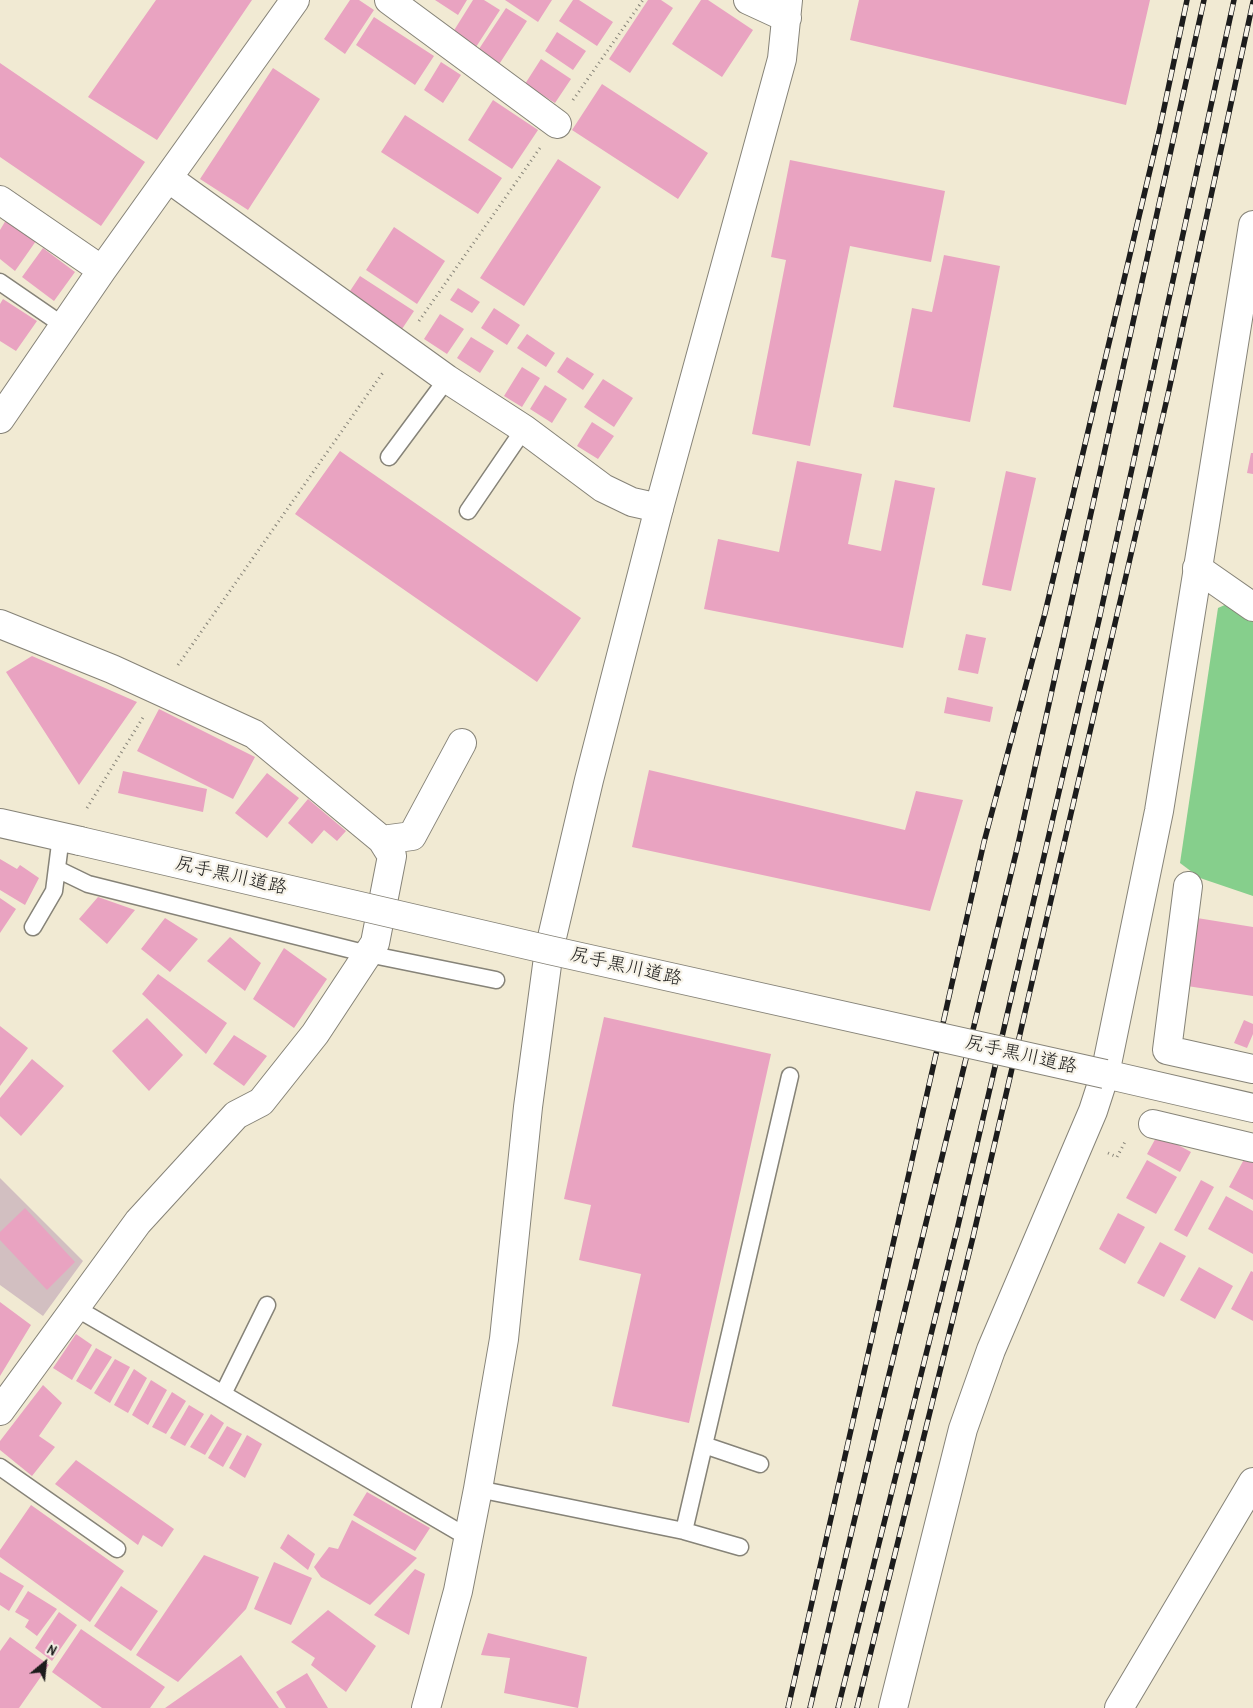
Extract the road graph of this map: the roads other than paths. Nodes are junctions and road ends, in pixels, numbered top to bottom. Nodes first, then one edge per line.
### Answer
1 (295, 0) edge
2 (389, 0) edge
3 (748, 0) edge
4 (787, 9) edge
5 (557, 124) road end
6 (168, 178) junction
7 (0, 200) edge
8 (1253, 224) edge
9 (102, 270) junction
10 (0, 282) edge
11 (64, 326) junction
12 (447, 378) junction
13 (0, 419) edge
14 (524, 430) junction
15 (389, 457) dead end
16 (659, 508) junction
17 (468, 511) dead end
18 (1197, 568) junction
19 (1253, 607) edge
20 (0, 624) edge
21 (462, 743) dead end
22 (0, 823) edge
23 (71, 839) junction
24 (382, 840) junction
25 (57, 869) junction
26 (1188, 886) dead end
27 (33, 927) dead end
28 (549, 950) junction
29 (368, 954) junction
30 (496, 980) dead end
31 (1253, 1069) edge
32 (1105, 1074) junction
33 (790, 1076) dead end
34 (1253, 1108) edge
35 (1153, 1124) dead end
36 (1253, 1148) edge
37 (267, 1305) dead end
38 (76, 1308) junction
39 (223, 1394) junction
40 (0, 1411) edge
41 (704, 1445) junction
42 (760, 1464) dead end
43 (0, 1467) edge
44 (1253, 1482) edge
45 (478, 1489) junction
46 (684, 1531) junction
47 (469, 1538) junction
48 (740, 1548) dead end
49 (117, 1549) dead end
50 (426, 1708) edge
51 (893, 1708) edge
52 (1119, 1708) edge

1 - 6 street
2 - 5 street
3 - 4 street
4 - 16 street
6 - 9 street
6 - 12 street
7 - 9 street
8 - 18 street
9 - 11 street
10 - 11 lane
11 - 13 street
12 - 14 street
12 - 15 lane
14 - 16 street
14 - 17 lane
16 - 28 street
18 - 19 street
18 - 32 street
20 - 24 street
21 - 24 street
22 - 23 street, 尻手黒川道路
23 - 25 lane
23 - 28 street, 尻手黒川道路, bridge
24 - 29 street
25 - 27 lane
25 - 29 lane
26 - 31 street
28 - 32 street, 尻手黒川道路, bridge
28 - 45 street
29 - 30 lane
29 - 38 street
32 - 34 street, 尻手黒川道路
32 - 51 street
33 - 41 lane
35 - 36 street
37 - 39 lane
38 - 39 lane
38 - 40 street
39 - 47 lane
41 - 42 lane
41 - 46 lane
43 - 49 lane
44 - 52 street
45 - 46 lane
45 - 47 street
46 - 48 lane
47 - 50 street

